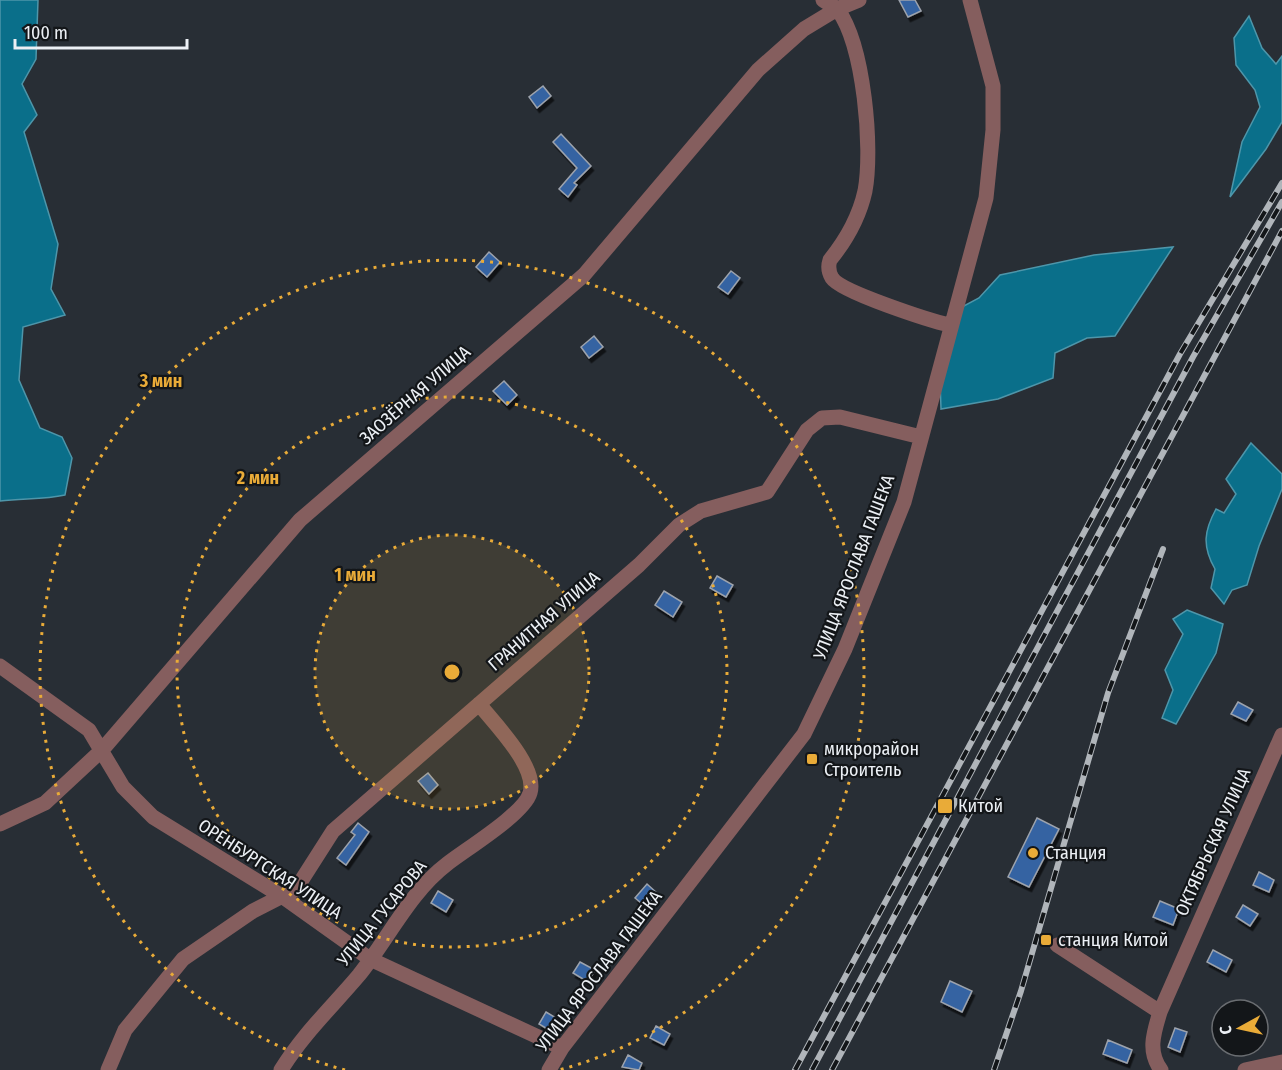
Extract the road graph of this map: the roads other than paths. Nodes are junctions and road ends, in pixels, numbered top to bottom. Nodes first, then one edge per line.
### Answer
1 (823, 0) edge
2 (858, 0) edge
3 (970, 0) edge
4 (837, 9) junction
5 (950, 325) junction
6 (921, 436) junction
7 (0, 666) edge
8 (479, 704) junction
9 (1282, 735) edge
10 (102, 750) junction
11 (0, 824) edge
12 (283, 897) junction
13 (1057, 945) dead end
14 (370, 959) junction
15 (1160, 1012) junction
16 (562, 1048) junction
17 (1282, 1062) edge
18 (1160, 1068) edge
19 (108, 1070) edge
20 (281, 1070) edge
21 (549, 1070) edge
22 (1245, 1070) edge

1 - 4 street
2 - 4 street, ЗАОЗЁРНАЯ УЛИЦА
3 - 5 street, УЛИЦА ЯРОСЛАВА ГАШЕКА
4 - 5 street
4 - 10 street, ЗАОЗЁРНАЯ УЛИЦА
5 - 6 street, УЛИЦА ЯРОСЛАВА ГАШЕКА
6 - 8 street, ГРАНИТНАЯ УЛИЦА
6 - 16 street, УЛИЦА ЯРОСЛАВА ГАШЕКА
7 - 10 street, ОРЕНБУРГСКАЯ УЛИЦА
8 - 12 street, ГРАНИТНАЯ УЛИЦА
8 - 14 street, УЛИЦА ГУСАРОВА
9 - 15 street, ОКТЯБРЬСКАЯ УЛИЦА
10 - 11 street, ЗАОЗЁРНАЯ УЛИЦА
10 - 12 street, ОРЕНБУРГСКАЯ УЛИЦА
12 - 14 street, ОРЕНБУРГСКАЯ УЛИЦА
12 - 19 street, ГРАНИТНАЯ УЛИЦА
13 - 15 street
14 - 16 street, ОРЕНБУРГСКАЯ УЛИЦА
14 - 20 street, УЛИЦА ГУСАРОВА
15 - 18 street, ОКТЯБРЬСКАЯ УЛИЦА
16 - 21 street, УЛИЦА ЯРОСЛАВА ГАШЕКА
17 - 22 street

